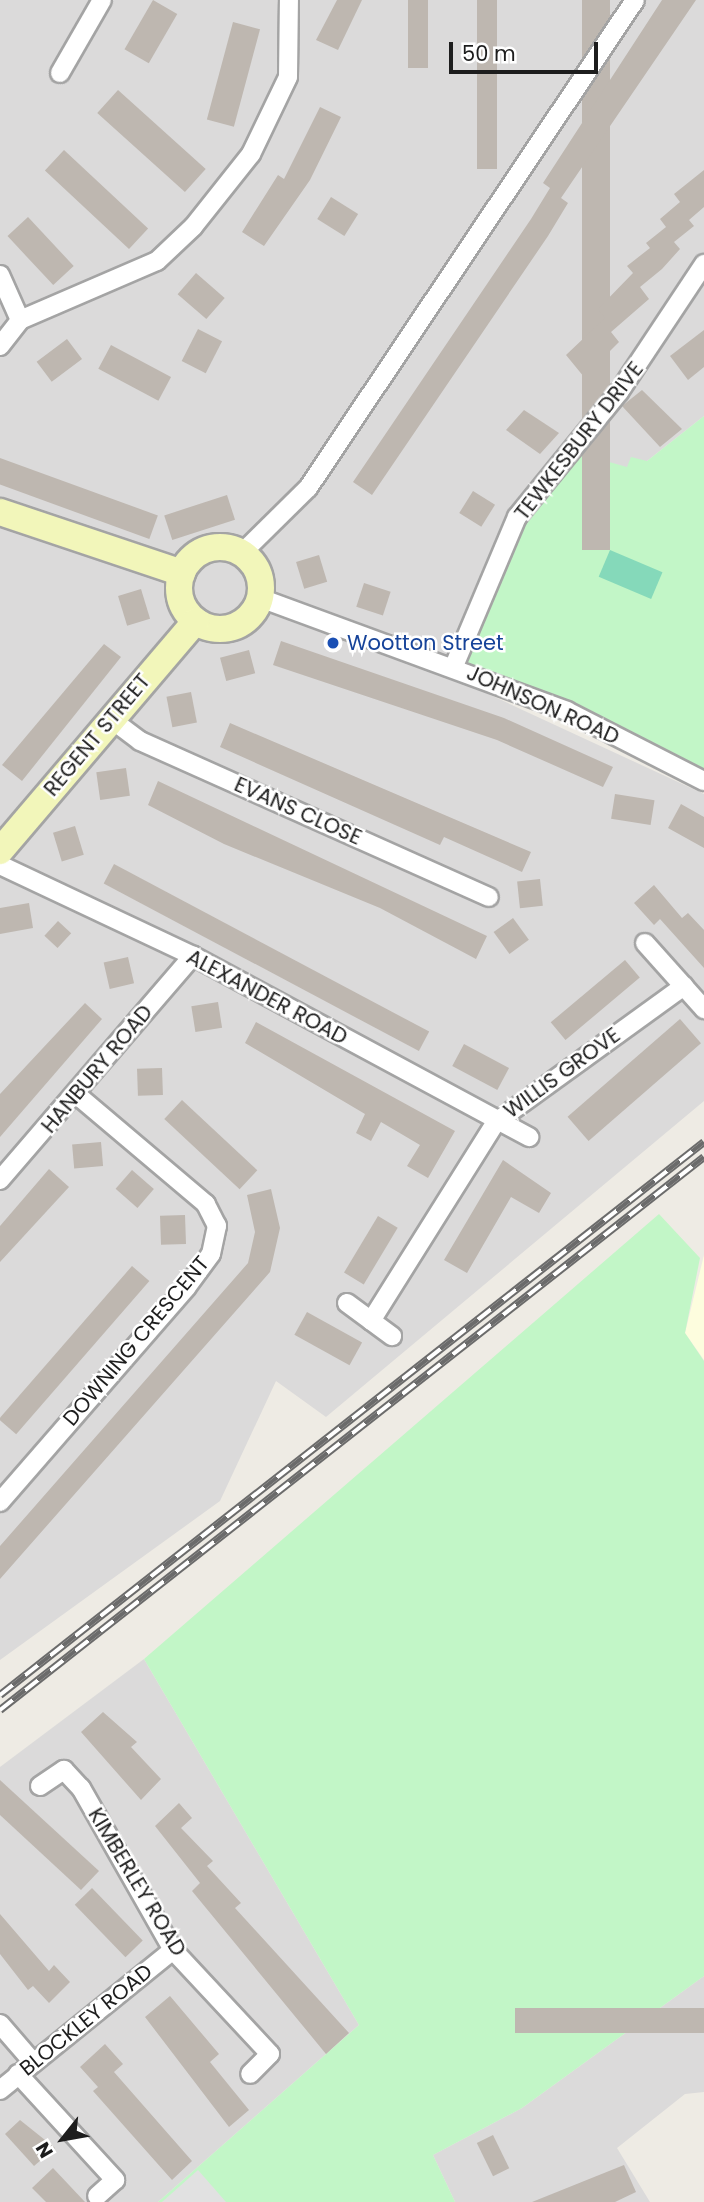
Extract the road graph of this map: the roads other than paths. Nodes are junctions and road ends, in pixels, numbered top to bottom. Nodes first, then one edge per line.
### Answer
1 (102, 0) edge
2 (289, 0) edge
3 (635, 0) edge
4 (60, 73) dead end
5 (704, 264) edge
6 (0, 275) edge
7 (20, 320) junction
8 (0, 346) edge
9 (0, 512) edge
10 (242, 553) junction
11 (182, 573) junction
12 (260, 598) junction
13 (196, 621) junction
14 (454, 666) junction
15 (111, 719) junction
16 (704, 780) edge
17 (0, 851) edge
18 (0, 865) edge
19 (489, 897) dead end
20 (645, 943) dead end
21 (193, 956) junction
22 (684, 986) junction
23 (704, 1009) edge
24 (77, 1095) junction
25 (496, 1122) junction
26 (529, 1138) dead end
27 (0, 1180) edge
28 (346, 1303) dead end
29 (371, 1321) junction
30 (391, 1336) dead end
31 (0, 1502) edge
32 (40, 1786) dead end
33 (173, 1950) junction
34 (0, 2024) edge
35 (32, 2061) junction
36 (18, 2074) junction
37 (250, 2074) dead end
38 (0, 2090) edge
39 (97, 2196) dead end

1 - 4 street
2 - 7 street
3 - 10 street
5 - 14 street, TEWKESBURY DRIVE
6 - 7 street
7 - 8 street
9 - 11 street
10 - 11 street
10 - 12 street
11 - 13 street
12 - 13 street
12 - 14 street, JOHNSON ROAD
13 - 15 street, REGENT STREET
14 - 16 street, JOHNSON ROAD
15 - 17 street, REGENT STREET
15 - 19 street, EVANS CLOSE
18 - 21 street, ALEXANDER ROAD
20 - 22 street
21 - 24 street, HANBURY ROAD
21 - 25 street, ALEXANDER ROAD
22 - 23 street
22 - 25 street, WILLIS GROVE
24 - 27 street, HANBURY ROAD
24 - 31 street, DOWNING CRESCENT
25 - 26 street, ALEXANDER ROAD
25 - 29 street, WILLIS GROVE
28 - 29 street
29 - 30 street
32 - 33 street, KIMBERLEY ROAD
33 - 35 street, BLOCKLEY ROAD
33 - 37 street, KIMBERLEY ROAD
34 - 35 street
35 - 36 street, BLOCKLEY ROAD
36 - 38 street, BLOCKLEY ROAD
36 - 39 street

